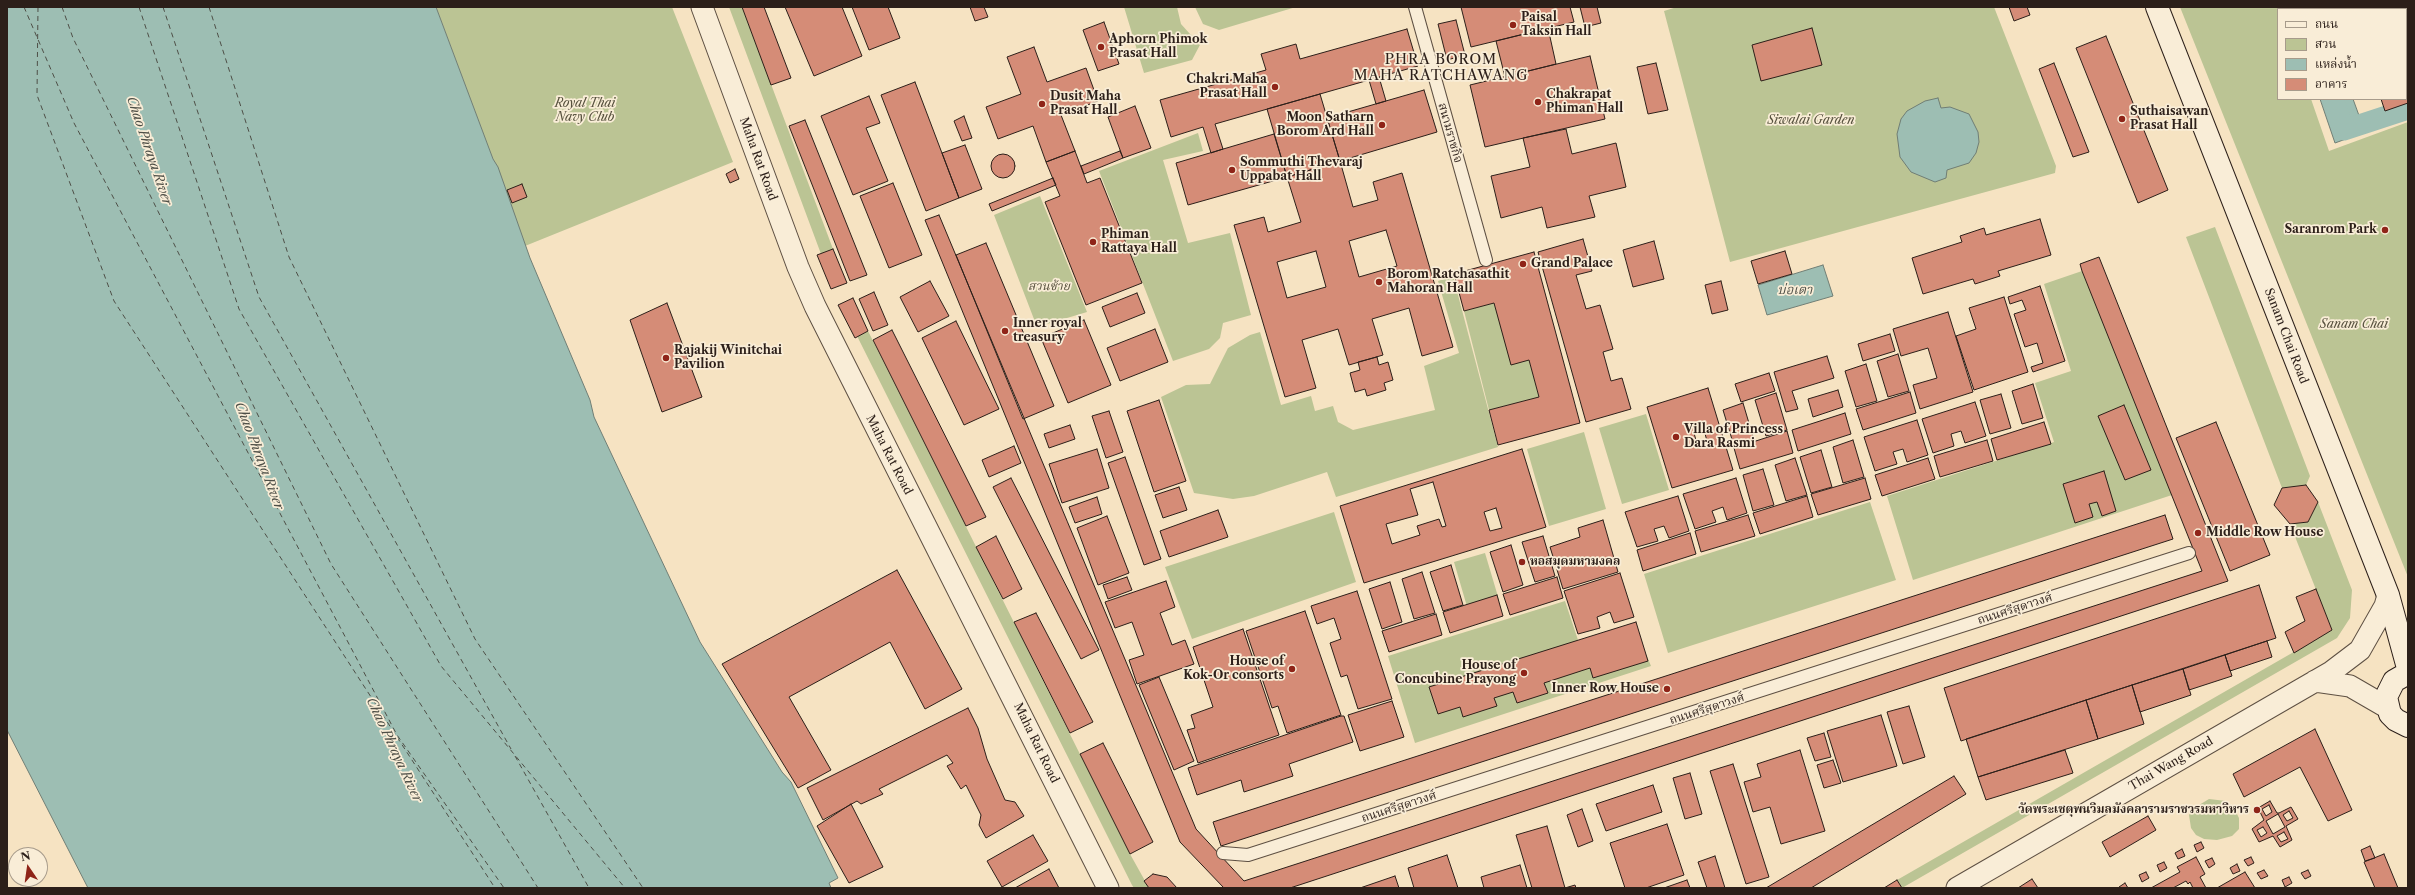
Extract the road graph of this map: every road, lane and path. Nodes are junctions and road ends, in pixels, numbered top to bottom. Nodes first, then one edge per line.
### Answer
1 (702, 7) edge
2 (1415, 7) edge
3 (2157, 7) edge
4 (1486, 260) dead end
5 (2189, 553) dead end
6 (2388, 595) junction
7 (2408, 668) edge
8 (2408, 673) edge
9 (2315, 681) junction
10 (2379, 702) junction
11 (2408, 726) edge
12 (1223, 853) dead end
13 (1108, 888) edge
14 (1957, 888) edge

1 - 13 street, Maha Rat Road
2 - 4 street, สนามราชกิจ
3 - 6 main road, Sanam Chai Road
5 - 12 street, ถนนศรีสุดาวงศ์
6 - 7 main road, Sanam Chai Road
6 - 9 street, Thai Wang Road
8 - 10 main road
9 - 10 street
9 - 14 street, Thai Wang Road
10 - 11 main road

